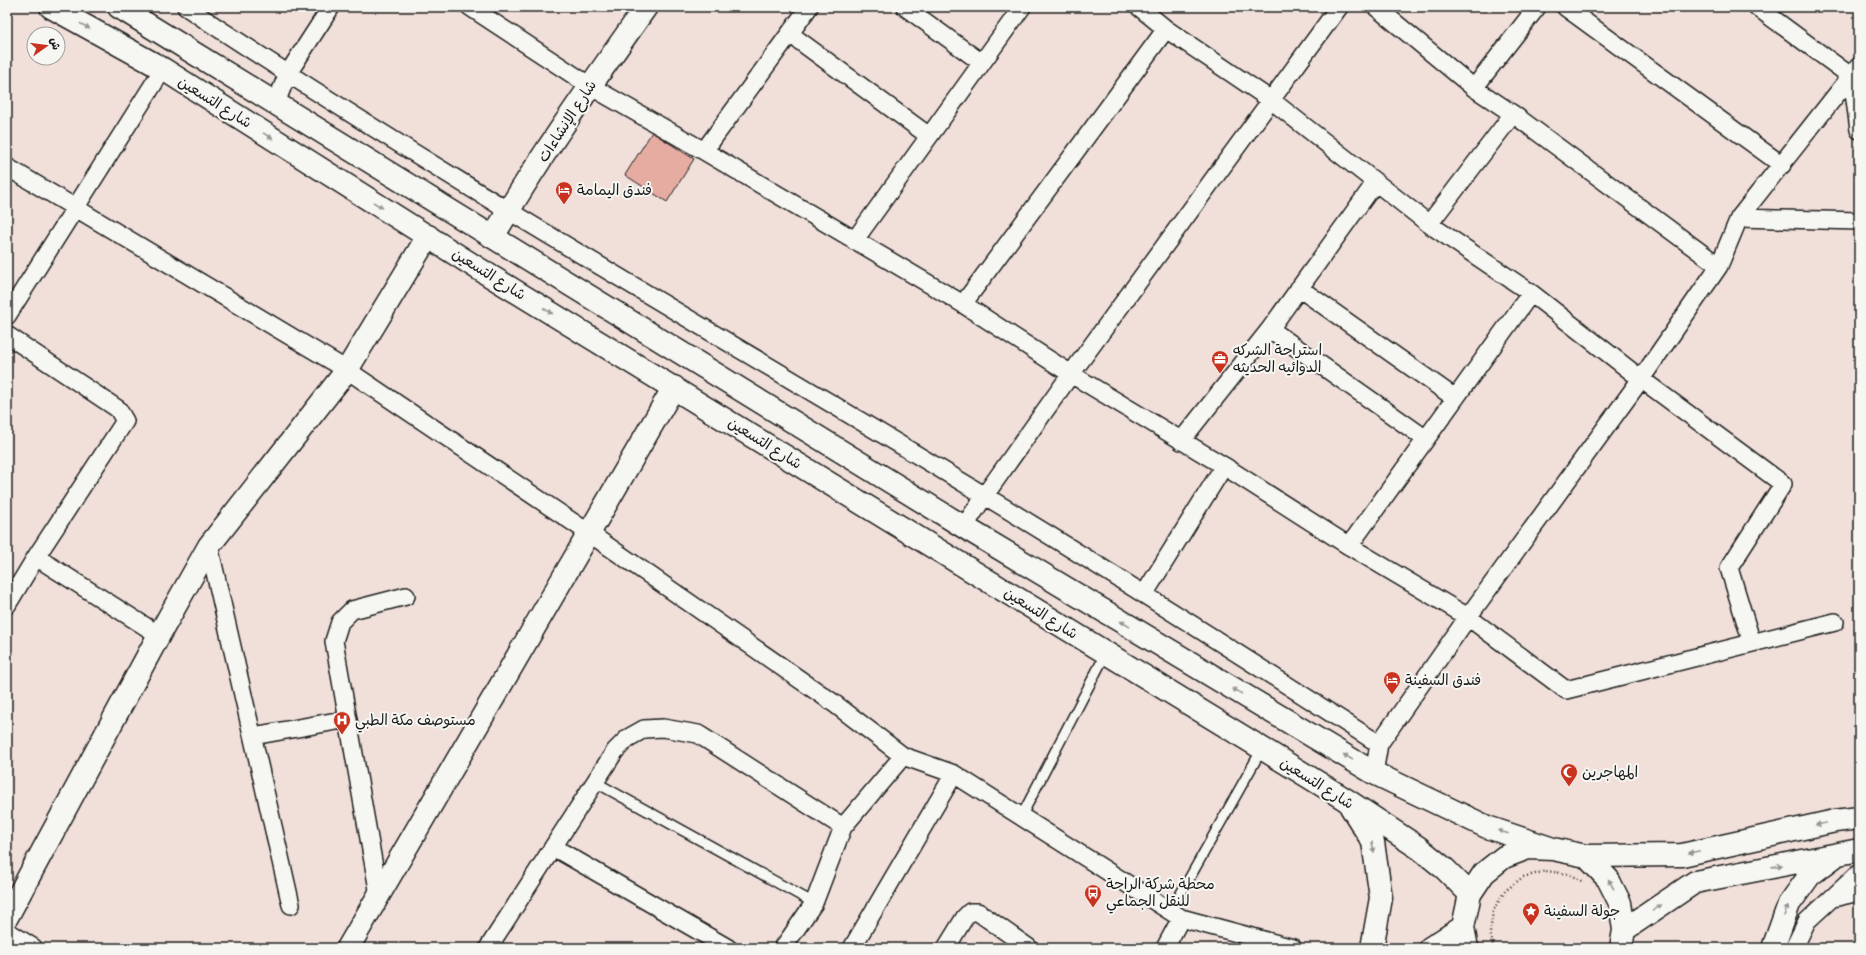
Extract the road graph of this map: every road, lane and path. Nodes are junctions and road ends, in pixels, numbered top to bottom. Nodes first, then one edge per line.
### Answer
1 (50, 7) edge
2 (119, 7) edge
3 (186, 7) edge
4 (331, 7) edge
5 (470, 7) edge
6 (646, 7) edge
7 (809, 7) edge
8 (905, 7) edge
9 (1022, 7) edge
10 (1138, 7) edge
11 (1339, 7) edge
12 (1376, 7) edge
13 (1537, 7) edge
14 (1565, 7) edge
15 (1757, 7) edge
16 (1166, 29) junction
17 (790, 34) junction
18 (982, 63) junction
19 (163, 69) junction
20 (1855, 71) edge
21 (288, 75) junction
22 (590, 86) junction
23 (1474, 88) junction
24 (1271, 100) junction
25 (276, 103) junction
26 (1513, 114) junction
27 (1859, 130) edge
28 (929, 136) junction
29 (704, 151) junction
30 (1782, 165) junction
31 (7, 167) edge
32 (1375, 183) junction
33 (76, 209) junction
34 (508, 210) junction
35 (1739, 218) junction
36 (1859, 221) edge
37 (1429, 224) junction
38 (428, 236) junction
39 (493, 237) junction
40 (854, 241) junction
41 (1719, 266) junction
42 (479, 269) junction
43 (1299, 288) junction
44 (1531, 293) junction
45 (963, 304) junction
46 (7, 316) edge
47 (1270, 329) junction
48 (7, 335) edge
49 (347, 370) junction
50 (1071, 374) junction
51 (1641, 379) junction
52 (674, 387) junction
53 (1455, 398) junction
54 (1426, 439) junction
55 (1181, 441) junction
56 (1224, 466) junction
57 (985, 495) junction
58 (964, 527) junction
59 (589, 533) junction
60 (209, 546) junction
61 (1349, 546) junction
62 (36, 557) junction
63 (1144, 593) junction
64 (406, 596) dead end
65 (7, 605) edge
66 (1468, 617) junction
67 (1835, 622) dead end
68 (159, 635) junction
69 (1752, 642) junction
70 (1106, 653) junction
71 (348, 719) junction
72 (253, 736) junction
73 (1378, 744) junction
74 (1262, 749) junction
75 (903, 756) junction
76 (1374, 773) junction
77 (954, 774) junction
78 (596, 782) junction
79 (1348, 801) junction
80 (1021, 817) junction
81 (1859, 818) edge
82 (843, 827) junction
83 (553, 847) junction
84 (1553, 849) junction
85 (1859, 850) edge
86 (1837, 854) junction
87 (1586, 856) junction
88 (1859, 874) edge
89 (1589, 886) dead end
90 (1859, 892) edge
91 (1470, 894) junction
92 (380, 895) junction
93 (1833, 898) junction
94 (814, 903) junction
95 (291, 905) dead end
96 (1176, 914) junction
97 (7, 917) edge
98 (1463, 927) junction
99 (7, 930) edge
100 (1623, 939) edge
101 (34, 948) edge
102 (348, 948) edge
103 (488, 948) edge
104 (728, 948) edge
105 (783, 948) edge
106 (852, 948) edge
107 (946, 948) edge
108 (1029, 948) edge
109 (1165, 948) edge
110 (1293, 948) edge
111 (1372, 948) edge
112 (1430, 948) edge
113 (1467, 948) edge
114 (1494, 948) edge
115 (1773, 948) edge
116 (1794, 948) edge

1 -> 19 main road, شارع التسعين
2 - 25 main road, شارع التسعين
3 - 21 street
4 - 21 street
5 - 22 street
6 - 22 main road, شارع الإنشاءات
7 - 17 street
8 - 18 street
9 - 18 street
10 - 16 street
11 - 24 street
12 - 23 street
13 - 23 street
14 - 30 street
15 - 20 street
16 - 24 street
16 - 45 street
17 - 28 street
17 - 29 street
18 - 28 street
19 - 33 street
19 -> 38 main road, شارع التسعين
20 - 27 street
20 - 30 street
21 - 25 street
21 - 34 street
22 - 29 street
22 - 34 main road, شارع الإنشاءات
23 - 26 street
24 - 32 street
24 - 50 street
25 - 39 main road, شارع التسعين
26 - 37 street
26 - 41 street
28 - 40 street
29 - 40 street
30 - 35 street
31 - 33 street
32 - 37 street
32 - 43 street
33 - 46 street
33 - 49 street
34 - 39 main road, شارع الإنشاءات
34 - 57 street
35 - 36 street
35 - 41 street
37 - 44 street
38 - 42 main road, شارع التسعين
38 - 49 main road
39 - 42 main road, شارع الإنشاءات
39 - 58 main road, شارع التسعين
40 - 45 street
41 - 51 street
42 -> 52 main road, شارع التسعين
43 - 47 street
43 - 53 street
44 - 51 street
44 - 53 street
45 - 50 street
47 - 54 street
47 - 55 street
48 - 62 street
49 - 59 street
49 - 60 main road
50 - 55 street
50 - 57 street
51 - 66 street
51 - 69 street
52 - 59 main road
52 - 70 main road, شارع التسعين
53 - 54 street
54 - 61 street
55 - 56 street
56 - 61 street
56 - 63 street
57 - 58 street
57 - 63 street
76 -> 58 main road, شارع التسعين
59 - 75 street
59 - 92 main road
60 - 68 main road
60 - 72 street
61 - 66 street
62 - 65 street
62 - 68 street
63 - 73 street
64 - 71 street
66 - 69 street
66 - 73 street
67 - 69 street
68 - 97 main road
70 - 74 main road, شارع التسعين
70 - 80 lane
71 - 72 street
71 - 92 street
72 - 95 street
73 - 76 street
74 - 79 main road, شارع التسعين
74 - 96 lane
75 - 77 street
75 - 82 street
84 -> 76 main road, شارع التسعين
77 - 80 street
77 - 106 street
78 - 82 street
78 - 83 street
78 - 94 lane
79 - 91 main road, شارع التسعين
79 -> 111 main road
80 - 96 street
81 -> 87 main road
82 - 94 street
83 - 103 street
83 - 104 street
84 - 87 main road
84 - 91 main road
85 - 86 main road
100 -> 86 main road
115 -> 86 main road
100 -> 87 main road
88 - 93 street
89 - 114 path
90 - 93 street
91 - 98 main road
92 - 102 main road
93 - 116 street
94 - 105 street
96 - 109 street
96 - 110 street
98 - 112 main road
98 - 113 main road
99 - 101 street
107 - 108 street

